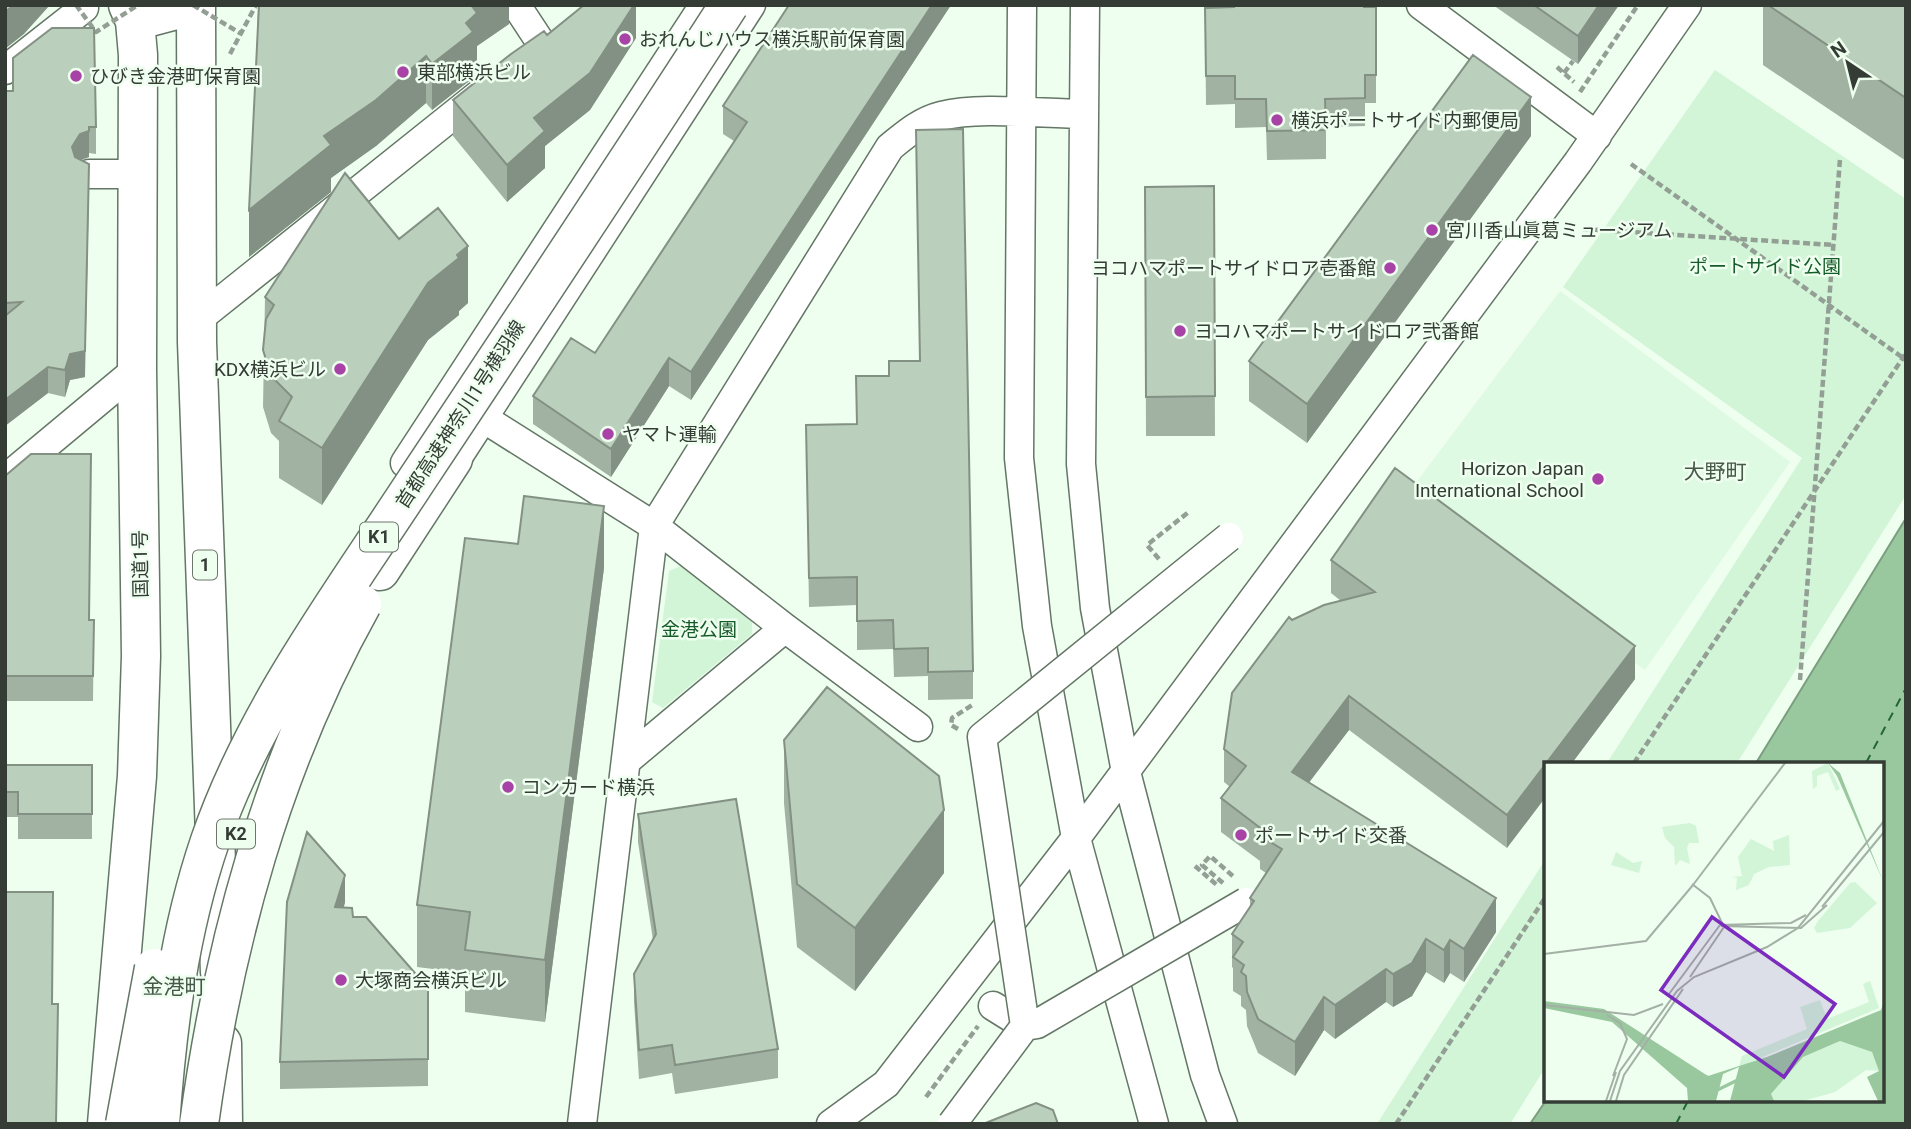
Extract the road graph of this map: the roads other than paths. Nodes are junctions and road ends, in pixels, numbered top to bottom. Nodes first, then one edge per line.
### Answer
1 (195, 5) edge
2 (516, 5) edge
3 (704, 5) edge
4 (729, 5) edge
5 (750, 5) edge
6 (1022, 5) edge
7 (1085, 5) edge
8 (1420, 5) edge
9 (1687, 5) edge
10 (80, 7) edge
11 (136, 9) edge
12 (5, 70) edge
13 (1020, 113) junction
14 (1084, 114) junction
15 (1597, 136) junction
16 (89, 174) edge
17 (138, 174) junction
18 (197, 320) junction
19 (137, 369) junction
20 (483, 418) junction
21 (5, 480) edge
22 (654, 527) junction
23 (1229, 537) dead end
24 (380, 571) junction
25 (355, 616) junction
26 (785, 628) junction
27 (918, 727) dead end
28 (247, 753) junction
29 (626, 761) junction
30 (1126, 772) junction
31 (215, 779) junction
32 (1076, 838) junction
33 (1234, 894) road end
34 (993, 1006) road end
35 (1025, 1026) junction
36 (107, 1124) edge
37 (125, 1124) edge
38 (157, 1124) edge
39 (199, 1124) edge
40 (223, 1124) edge
41 (582, 1124) edge
42 (831, 1124) edge
43 (952, 1124) edge
44 (1154, 1124) edge
45 (1223, 1124) edge

1 - 11 highway
1 - 18 highway, 1
2 - 18 street
3 - 31 street
4 - 28 highway, 首都高速神奈川1号横羽線 / K1, bridge
5 - 20 street
5 - 24 highway, 首都高速神奈川1号横羽線 / K1
6 - 13 street
7 - 14 street
8 - 15 street
9 - 15 street
10 - 12 street
11 - 17 highway, 国道1号
13 - 14 street
13 - 22 street
13 - 32 street
14 - 30 street
15 - 30 street
16 - 17 street
17 - 19 highway, 国道1号
18 - 31 highway, 1
19 - 21 street
19 - 36 highway, 国道1号
20 - 22 street
20 - 25 street
22 - 26 street
22 - 29 street
23 - 35 street, bridge
24 - 25 highway, 首都高速神奈川1号横羽線 / K1, bridge
24 - 38 highway, K2, bridge
25 - 31 street
25 - 39 highway, 首都高速神奈川1号横羽線 / K1, bridge
26 - 27 street
26 - 29 street
28 - 37 highway, K2, bridge
28 - 38 highway, 首都高速神奈川1号横羽線 / K1, bridge
29 - 41 street
30 - 32 street
30 - 45 street
31 - 40 highway, 1
32 - 42 street
32 - 44 street
33 - 35 street, bridge
34 - 35 street
35 - 43 street, bridge

